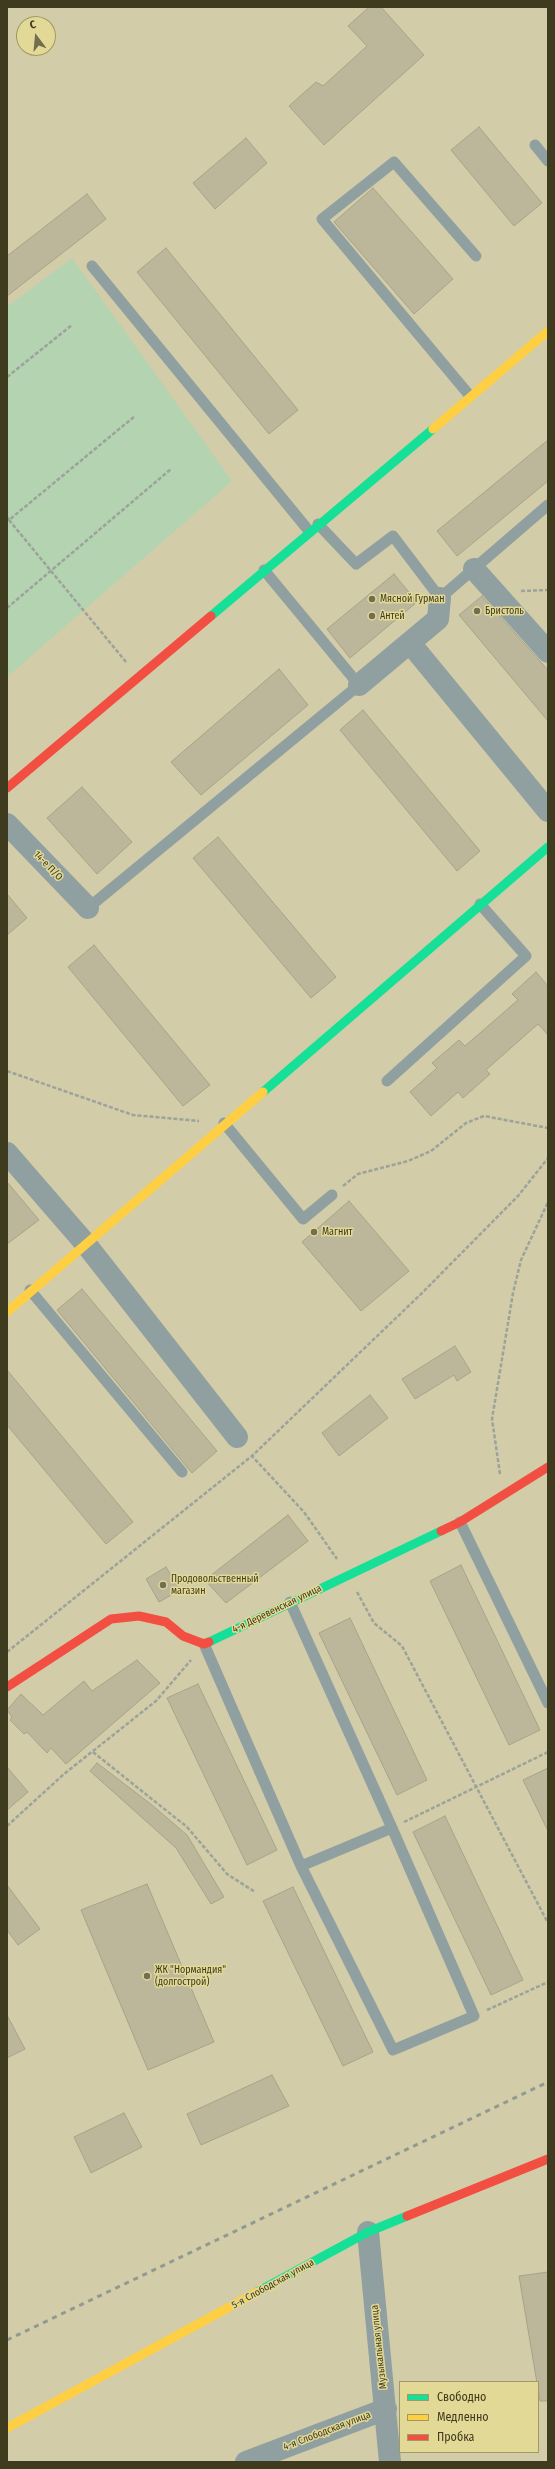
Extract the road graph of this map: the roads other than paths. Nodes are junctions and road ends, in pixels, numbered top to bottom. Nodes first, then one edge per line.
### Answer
1 (535, 145) dead end
2 (548, 160) edge
3 (476, 256) dead end
4 (92, 266) dead end
5 (548, 331) edge
6 (470, 396) junction
7 (548, 505) edge
8 (318, 524) junction
9 (309, 531) junction
10 (474, 569) junction
11 (264, 570) junction
12 (440, 598) junction
13 (410, 643) junction
14 (548, 652) edge
15 (359, 685) junction
16 (7, 788) edge
17 (548, 811) edge
18 (7, 824) edge
19 (548, 847) edge
20 (480, 904) junction
21 (88, 908) joint
22 (387, 1081) dead end
23 (224, 1123) junction
24 (7, 1153) edge
25 (332, 1195) road end
26 (85, 1243) junction
27 (30, 1290) junction
28 (7, 1312) edge
29 (238, 1437) road end
30 (547, 1470) edge
31 (182, 1472) dead end
32 (460, 1522) junction
33 (290, 1602) junction
34 (204, 1644) junction
35 (7, 1687) edge
36 (548, 1703) edge
37 (392, 1828) junction
38 (301, 1866) junction
39 (548, 2159) edge
40 (368, 2232) junction
41 (386, 2408) junction
42 (7, 2428) edge
43 (246, 2462) edge
44 (390, 2462) edge

1 - 2 lane
3 - 6 lane
4 - 9 lane
5 - 6 street
6 - 8 street
7 - 10 lane
8 - 9 street
8 - 12 lane
9 - 11 street
10 - 12 lane
10 - 14 street
11 - 15 lane
11 - 16 street
12 - 13 street
13 - 15 street
13 - 17 street
15 - 21 lane
18 - 21 street, 14-е П/О
19 - 20 street
20 - 22 lane
20 - 23 street
23 - 25 lane
23 - 26 street
24 - 26 street
26 - 27 street
26 - 29 street
27 - 28 street
27 - 31 lane
30 - 32 street, 4-я Деревенская улица
32 - 33 street, 4-я Деревенская улица
32 - 36 lane
33 - 34 street, 4-я Деревенская улица
33 - 37 lane
34 - 35 street
34 - 38 lane
37 - 38 lane
37 - 38 lane
39 - 40 street, 5-я Слободская улица
40 - 41 street, Музыкальная улица
40 - 42 street, 5-я Слободская улица
41 - 43 street, 4-я Слободская улица
41 - 44 street, Музыкальная улица

